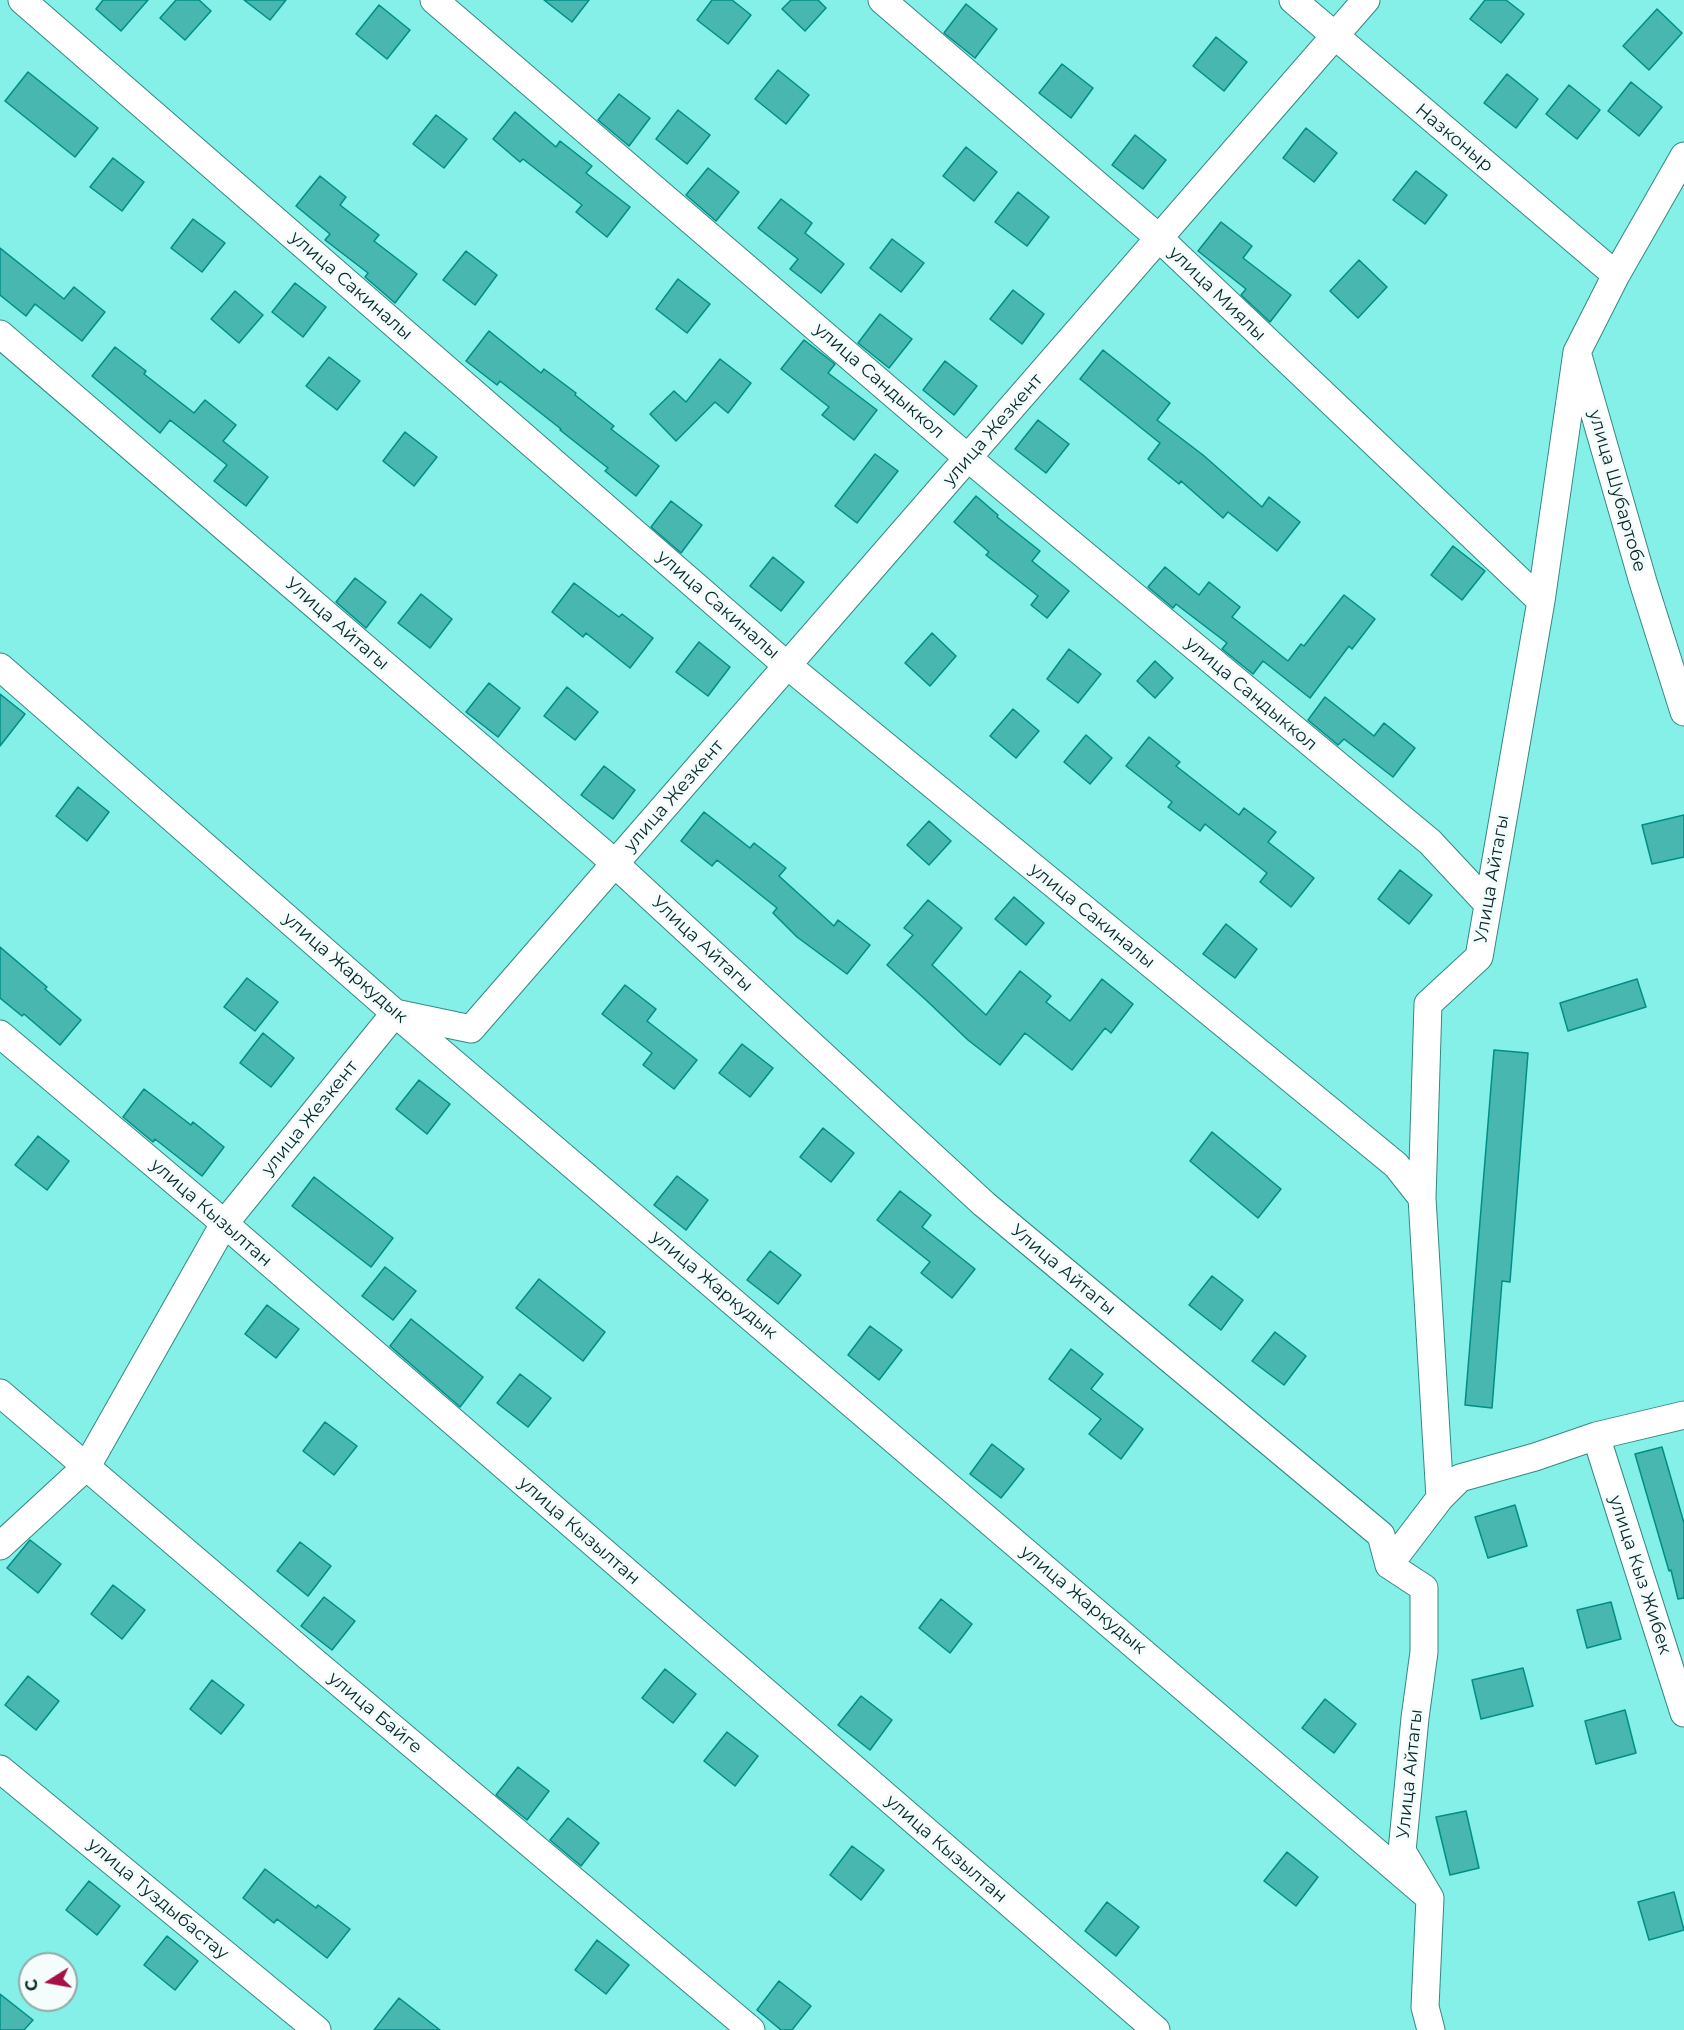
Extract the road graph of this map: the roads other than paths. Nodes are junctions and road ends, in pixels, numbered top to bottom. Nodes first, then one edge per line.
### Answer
1 (22, 0) edge
2 (434, 0) edge
3 (882, 0) edge
4 (1293, 0) edge
5 (1366, 0) edge
6 (1334, 36) junction
7 (1684, 156) edge
8 (1159, 238) junction
9 (1616, 275) junction
10 (0, 334) edge
11 (1576, 352) junction
12 (968, 458) junction
13 (1541, 602) junction
14 (788, 666) junction
15 (0, 667) edge
16 (1684, 712) edge
17 (615, 864) junction
18 (1487, 903) junction
19 (395, 1012) junction
20 (0, 1034) edge
21 (1422, 1198) junction
22 (224, 1224) junction
23 (0, 1393) edge
24 (1684, 1414) edge
25 (1596, 1436) junction
26 (87, 1466) junction
27 (1440, 1498) junction
28 (0, 1546) edge
29 (1389, 1565) junction
30 (1684, 1713) edge
31 (0, 1769) edge
32 (1430, 1898) junction
33 (317, 2030) edge
34 (751, 2030) edge
35 (1156, 2030) edge
36 (1431, 2030) edge

1 - 14 street, улица Сакиналы
2 - 12 street, улица Сандыккол
3 - 8 street, улица Миялы
4 - 6 street, Назконыр
5 - 6 street, улица Жезкент
6 - 8 street, улица Жезкент
6 - 9 street, Назконыр
7 - 9 street
8 - 12 street, улица Жезкент
8 - 13 street, улица Миялы
9 - 11 street
10 - 17 street, Улица Айтагы
11 - 13 street, Улица Айтагы
11 - 16 street, улица Шубартобе
12 - 14 street, улица Жезкент
12 - 18 street, улица Сандыккол
13 - 18 street, Улица Айтагы
14 - 17 street, улица Жезкент
14 - 21 street, улица Сакиналы
15 - 19 street, улица Жаркудык
17 - 19 street, улица Жезкент
17 - 29 street, Улица Айтагы
18 - 21 street, Улица Айтагы
19 - 22 street, улица Жезкент
19 - 32 street, улица Жаркудык
20 - 22 street, улица Кызылтан
21 - 27 street, Улица Айтагы
22 - 26 street, улица Жезкент
22 - 35 street, улица Кызылтан
23 - 26 street, улица Байге
24 - 25 street
25 - 27 street
25 - 30 street, улица Кыз Жибек
26 - 28 street, улица Жезкент
26 - 34 street, улица Байге
27 - 29 street
29 - 32 street, Улица Айтагы
31 - 33 street, улица Туздыбастау
32 - 36 street

